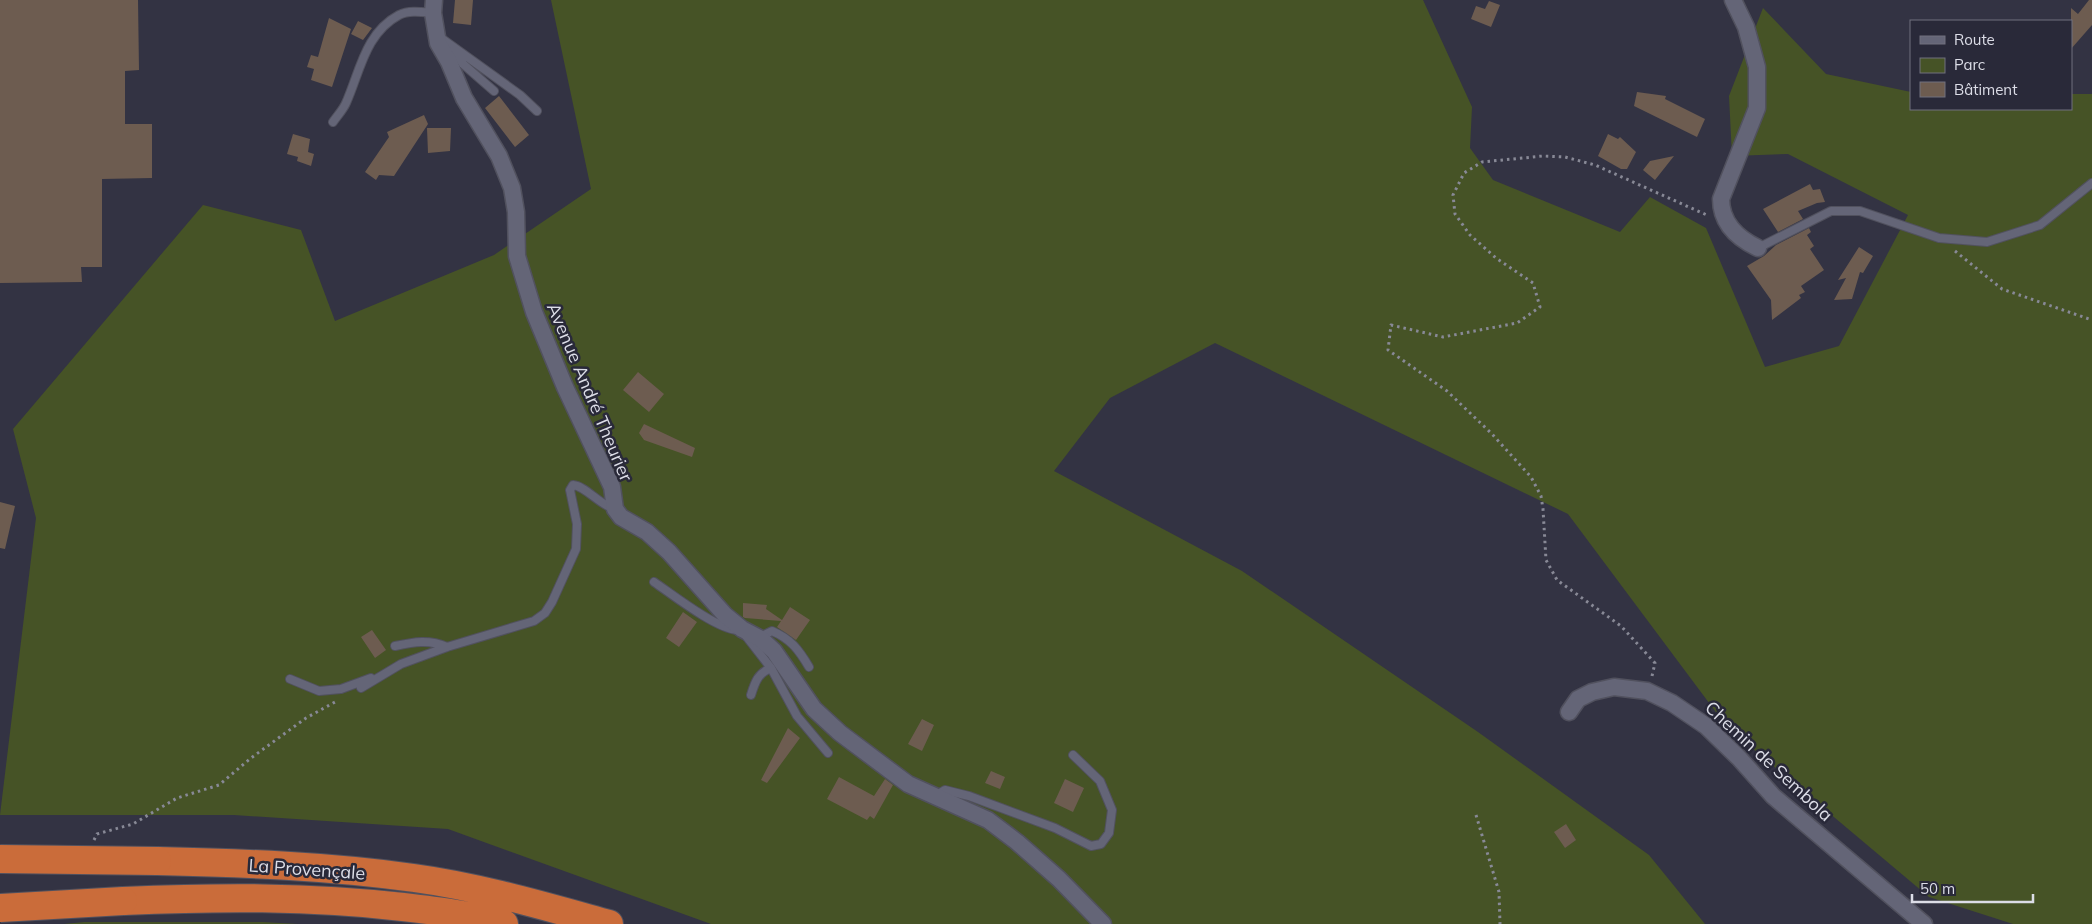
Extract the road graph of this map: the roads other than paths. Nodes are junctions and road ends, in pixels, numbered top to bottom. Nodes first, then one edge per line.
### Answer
1 (1733, 0) edge
2 (434, 7) edge
3 (435, 34) junction
4 (453, 48) junction
5 (494, 91) dead end
6 (538, 111) dead end
7 (333, 122) dead end
8 (2092, 183) edge
9 (1758, 248) joint
10 (615, 509) junction
11 (654, 582) dead end
12 (742, 629) junction
13 (761, 639) junction
14 (395, 646) dead end
15 (447, 647) junction
16 (809, 667) dead end
17 (771, 668) junction
18 (378, 677) junction
19 (290, 679) dead end
20 (361, 688) road end
21 (751, 695) dead end
22 (1569, 712) dead end
23 (828, 753) dead end
24 (1073, 755) dead end
25 (934, 796) junction
26 (0, 860) edge
27 (0, 908) edge
28 (504, 924) edge
29 (609, 924) edge
30 (1103, 924) edge
31 (1924, 924) edge

1 - 9 street
2 - 3 street, Avenue André Theurier
2 - 7 lane
3 - 4 lane
3 - 10 street, Avenue André Theurier
4 - 5 lane
4 - 6 lane
8 - 9 lane
10 - 12 street, Avenue André Theurier
10 - 15 lane
11 - 12 lane
12 - 13 street, Avenue André Theurier
12 - 17 lane
13 - 16 lane
13 - 25 street, Avenue André Theurier
14 - 15 lane
15 - 18 lane
17 - 21 lane
17 - 23 lane
18 - 19 lane
18 - 20 lane
22 - 31 street, Chemin de Sembola
24 - 25 lane
25 - 30 street, Avenue André Theurier
26 - 29 highway, La Provençale, bridge
27 - 28 highway, La Provençale, bridge

